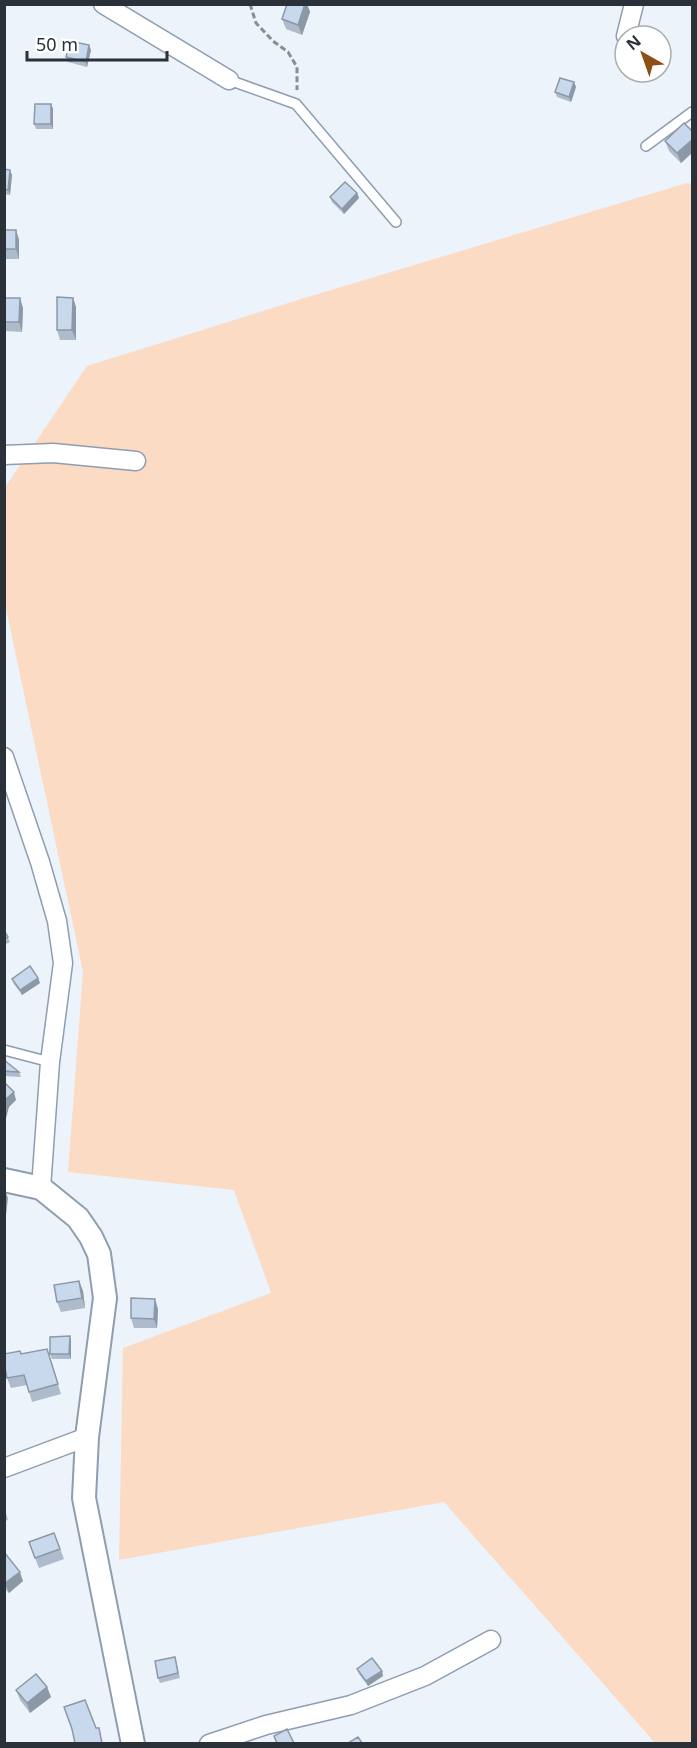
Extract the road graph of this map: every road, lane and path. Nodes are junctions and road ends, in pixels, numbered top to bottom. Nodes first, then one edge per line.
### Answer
1 (103, 4) edge
2 (250, 4) edge
3 (634, 4) edge
4 (629, 24) edge
5 (229, 80) joint
6 (296, 104) junction
7 (693, 112) edge
8 (646, 146) dead end
9 (396, 222) dead end
10 (4, 455) edge
11 (136, 461) dead end
12 (4, 757) edge
13 (4, 1050) edge
14 (50, 1062) junction
15 (4, 1180) edge
16 (41, 1188) junction
17 (87, 1437) junction
18 (4, 1468) edge
19 (491, 1640) dead end
20 (133, 1743) edge
21 (209, 1743) edge

1 - 5 street
2 - 6 path
3 - 4 street
5 - 6 lane
6 - 9 lane
7 - 8 lane
10 - 11 street
12 - 14 street
13 - 14 lane
14 - 16 street
15 - 16 street
16 - 17 street
17 - 18 street
17 - 20 street
19 - 21 street

